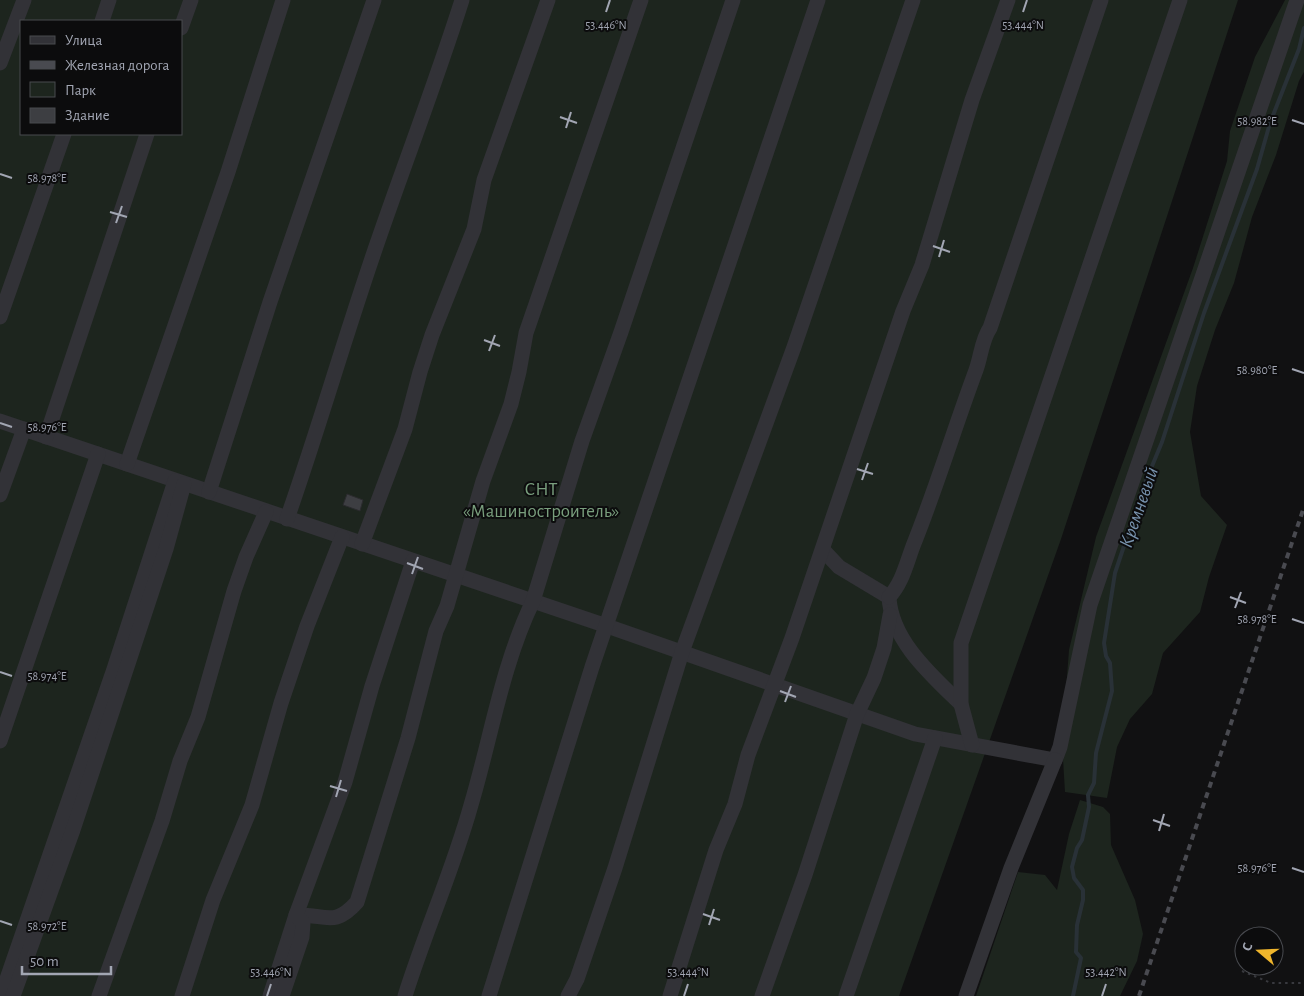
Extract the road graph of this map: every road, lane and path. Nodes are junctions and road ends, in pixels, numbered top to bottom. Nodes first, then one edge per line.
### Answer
1 (24, 0) edge
2 (109, 0) edge
3 (191, 0) edge
4 (284, 0) edge
5 (374, 0) edge
6 (462, 0) edge
7 (548, 0) edge
8 (641, 0) edge
9 (733, 0) edge
10 (818, 0) edge
11 (912, 0) edge
12 (1008, 0) edge
13 (1101, 0) edge
14 (1180, 0) edge
15 (1297, 0) edge
16 (102, 20) edge
17 (182, 25) edge
18 (0, 63) edge
19 (64, 135) edge
20 (147, 135) edge
21 (0, 316) edge
22 (0, 421) edge
23 (24, 429) junction
24 (46, 437) junction
25 (98, 454) junction
26 (127, 464) junction
27 (180, 482) junction
28 (209, 492) junction
29 (0, 495) edge
30 (266, 512) junction
31 (287, 518) junction
32 (342, 537) junction
33 (362, 544) junction
34 (823, 550) junction
35 (413, 561) junction
36 (454, 576) junction
37 (888, 597) junction
38 (533, 601) junction
39 (890, 615) junction
40 (607, 626) junction
41 (682, 652) junction
42 (775, 686) junction
43 (961, 704) junction
44 (857, 714) junction
45 (935, 738) junction
46 (0, 741) edge
47 (972, 745) junction
48 (1055, 760) junction
49 (296, 915) junction
50 (1254, 976) edge
51 (1304, 983) edge
52 (1, 996) edge
53 (13, 996) edge
54 (100, 996) edge
55 (182, 996) edge
56 (270, 996) edge
57 (282, 996) edge
58 (405, 996) edge
59 (489, 996) edge
60 (568, 996) edge
61 (670, 996) edge
62 (762, 996) edge
63 (846, 996) edge
64 (966, 996) edge

1 - 18 lane
2 - 16 lane
3 - 17 lane
4 - 26 lane
5 - 28 lane
6 - 31 lane
7 - 33 lane
8 - 36 lane
9 - 38 lane
10 - 40 lane
11 - 41 lane
12 - 34 lane
13 - 37 lane
14 - 43 lane
15 - 48 lane
19 - 21 lane
20 - 24 lane
22 - 23 lane
23 - 24 lane
23 - 29 lane
24 - 25 lane
25 - 26 lane
25 - 46 lane
26 - 27 lane
27 - 28 lane
27 - 52 lane
27 - 53 lane
28 - 30 lane
30 - 31 lane
30 - 54 lane
31 - 32 lane
32 - 33 lane
32 - 55 lane
33 - 35 lane
34 - 37 lane
34 - 42 lane
35 - 36 lane
35 - 49 lane
36 - 38 lane
36 - 49 lane
37 - 39 lane
38 - 40 lane
38 - 58 lane
39 - 43 lane
39 - 44 lane
40 - 41 lane
40 - 59 lane
41 - 42 lane
41 - 60 lane
42 - 44 lane
42 - 61 lane
43 - 47 lane
44 - 45 lane
44 - 62 lane
45 - 47 lane
45 - 63 lane
47 - 48 lane
48 - 64 lane
49 - 56 lane
49 - 57 lane
50 - 51 path

